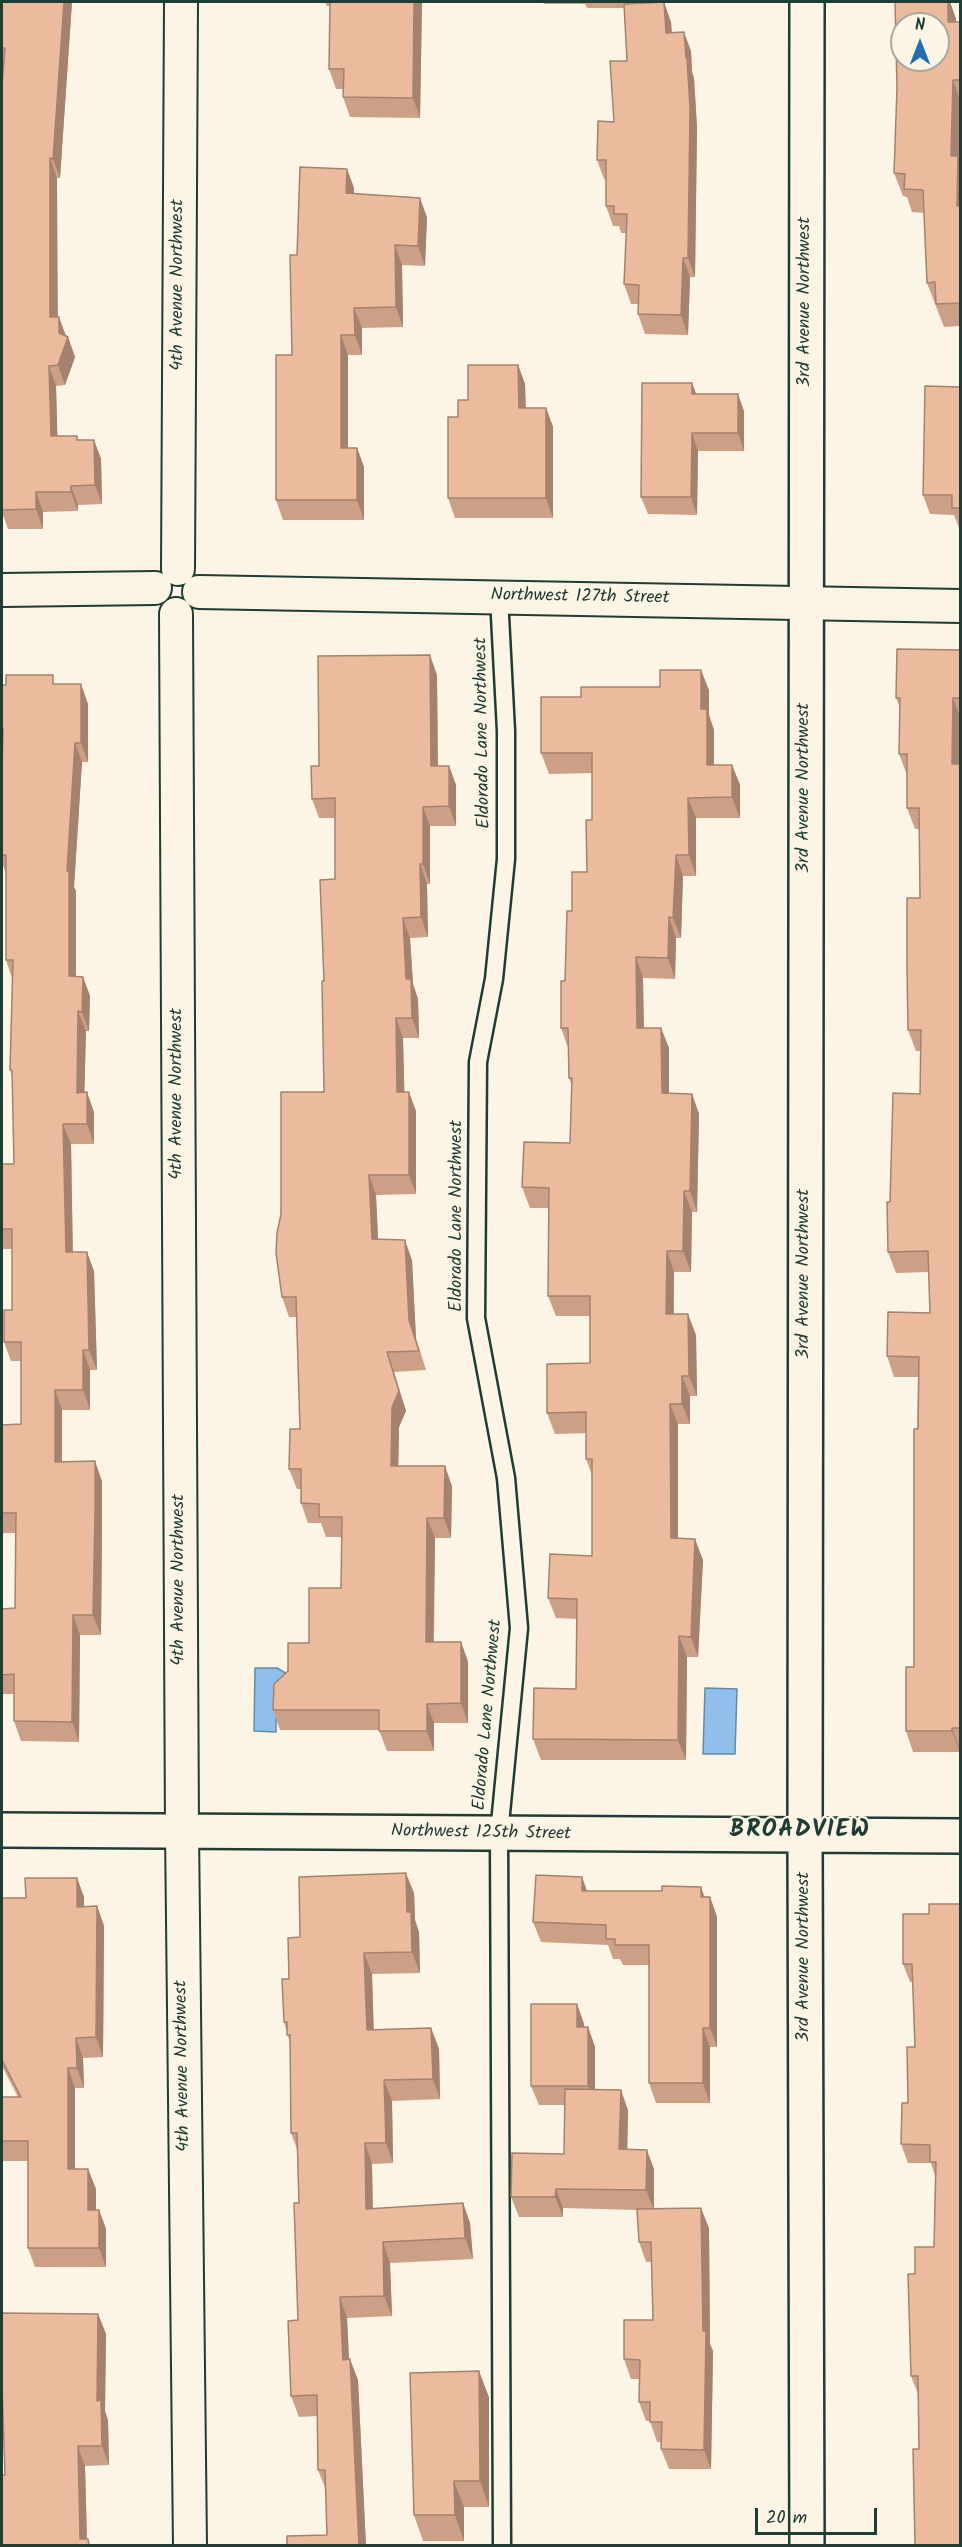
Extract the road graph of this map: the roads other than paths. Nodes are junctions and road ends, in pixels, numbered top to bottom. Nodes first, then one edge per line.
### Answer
1 (181, 2) edge
2 (807, 2) edge
3 (166, 579) junction
4 (2, 590) edge
5 (199, 592) junction
6 (499, 597) junction
7 (805, 603) junction
8 (960, 606) edge
9 (176, 614) junction
10 (2, 1830) edge
11 (182, 1830) junction
12 (499, 1834) junction
13 (805, 1835) junction
14 (960, 1836) edge
15 (190, 2546) edge
16 (502, 2546) edge
17 (807, 2546) edge

1 - 3 street, 4th Avenue Northwest
2 - 7 street, 3rd Avenue Northwest
3 - 4 street
3 - 5 street
3 - 9 street
5 - 6 street, Northwest 127th Street
5 - 9 street
6 - 7 street, Northwest 127th Street
6 - 12 lane, Eldorado Lane Northwest
7 - 8 street, Northwest 127th Street
7 - 13 street, 3rd Avenue Northwest
9 - 11 street, 4th Avenue Northwest
10 - 11 street, Northwest 125th Street
11 - 12 street, Northwest 125th Street
11 - 15 street, 4th Avenue Northwest
12 - 13 street, Northwest 125th Street
12 - 16 lane, Eldorado Lane Northwest
13 - 14 street, Northwest 125th Street
13 - 17 street, 3rd Avenue Northwest

